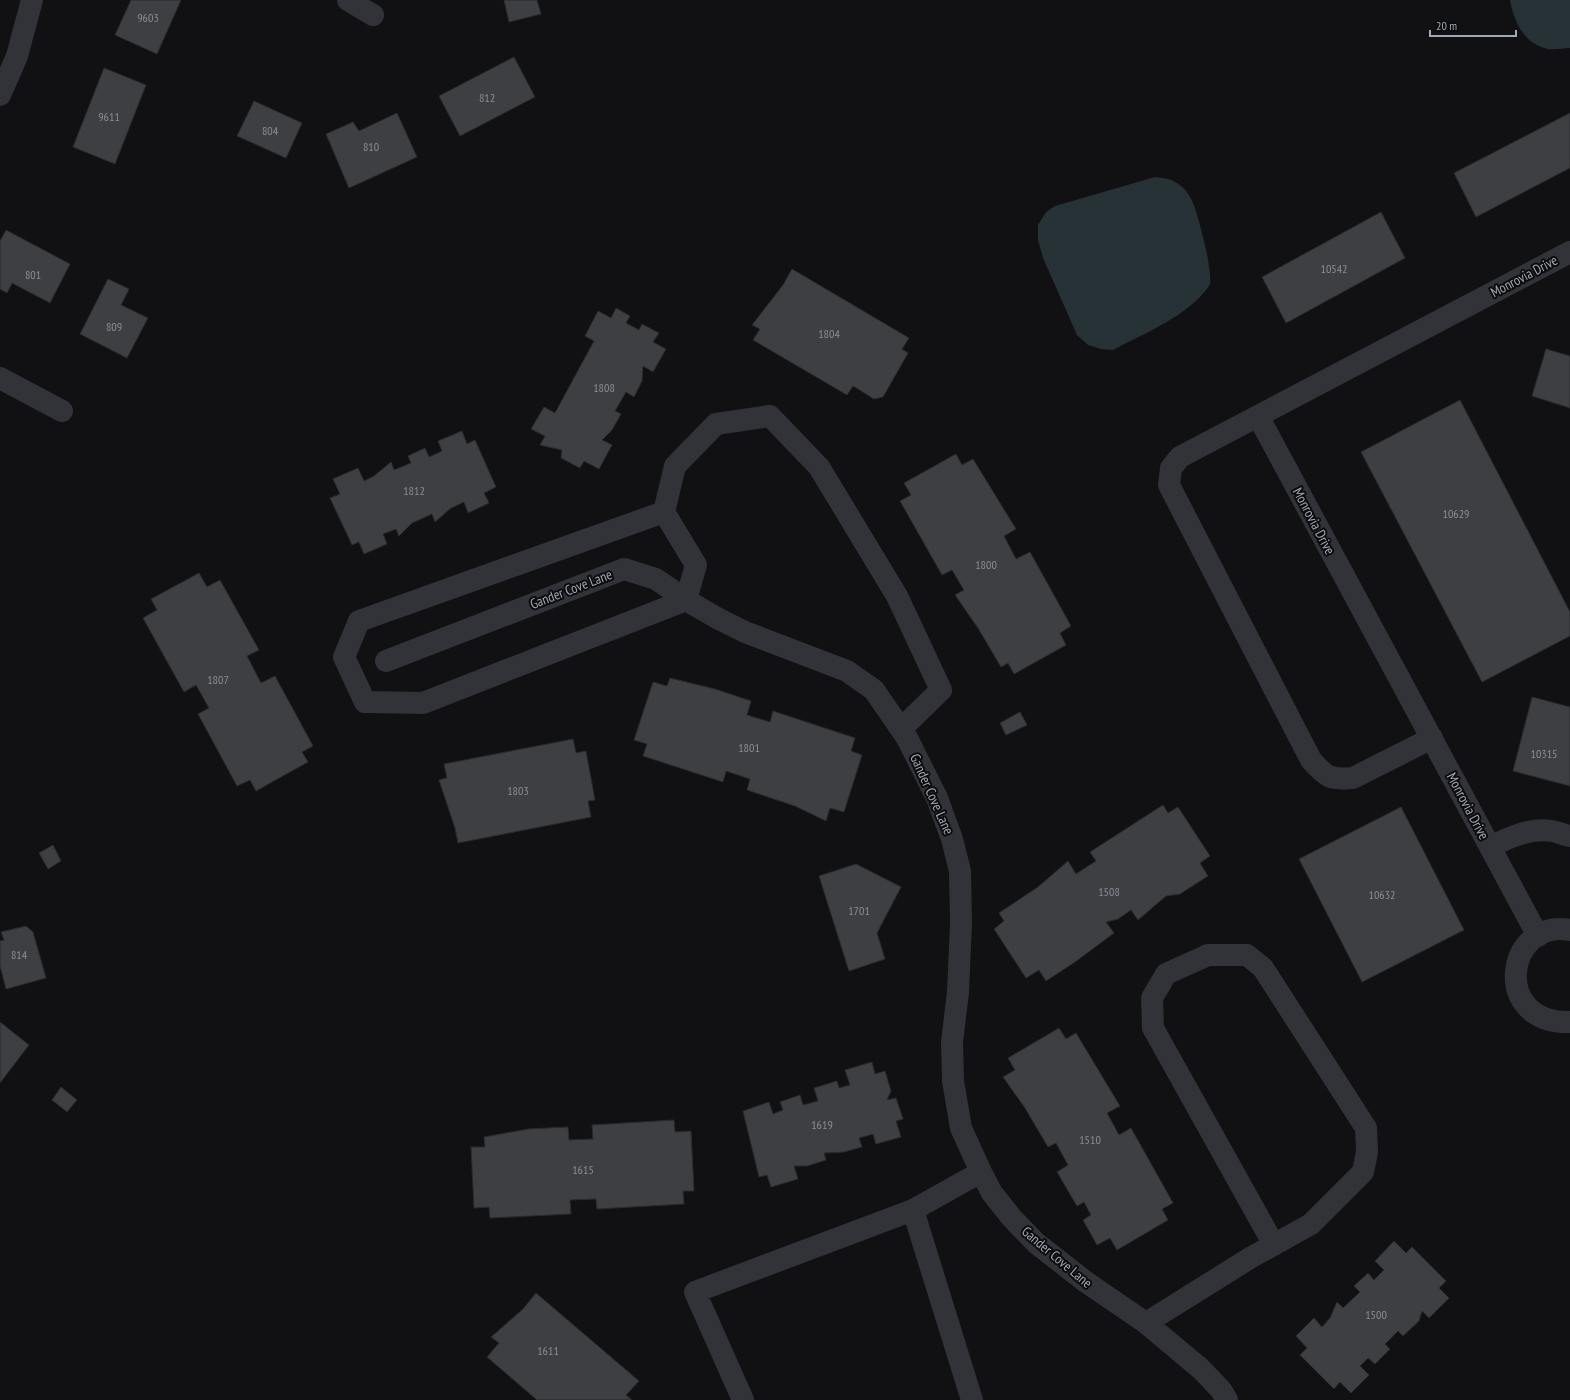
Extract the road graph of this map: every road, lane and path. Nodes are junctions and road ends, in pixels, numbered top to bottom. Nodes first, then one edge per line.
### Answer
1 (32, 0) edge
2 (348, 0) edge
3 (373, 15) dead end
4 (0, 95) edge
5 (1570, 252) edge
6 (0, 378) edge
7 (62, 411) dead end
8 (1258, 416) junction
9 (664, 512) junction
10 (686, 600) junction
11 (386, 661) dead end
12 (901, 729) junction
13 (1432, 738) junction
14 (1570, 836) edge
15 (1490, 846) junction
16 (1570, 930) edge
17 (1538, 936) junction
18 (1570, 1022) edge
19 (980, 1172) junction
20 (913, 1210) junction
21 (1274, 1245) junction
22 (1146, 1323) junction
23 (743, 1400) edge
24 (972, 1400) edge
25 (1227, 1400) edge

1 - 4 street
2 - 3 street
5 - 8 street, Monrovia Drive
6 - 7 street
8 - 13 street, Monrovia Drive
8 - 13 street
9 - 10 street
9 - 10 street
9 - 12 street
10 - 11 street, Gander Cove Lane
10 - 12 street, Gander Cove Lane
12 - 19 street, Gander Cove Lane
13 - 15 street, Monrovia Drive
14 - 15 street
15 - 17 street, Monrovia Drive
16 - 17 street
17 - 18 street
19 - 20 street
19 - 22 street, Gander Cove Lane
20 - 23 street
20 - 24 street
21 - 21 street
21 - 22 street
22 - 25 street, Gander Cove Lane

